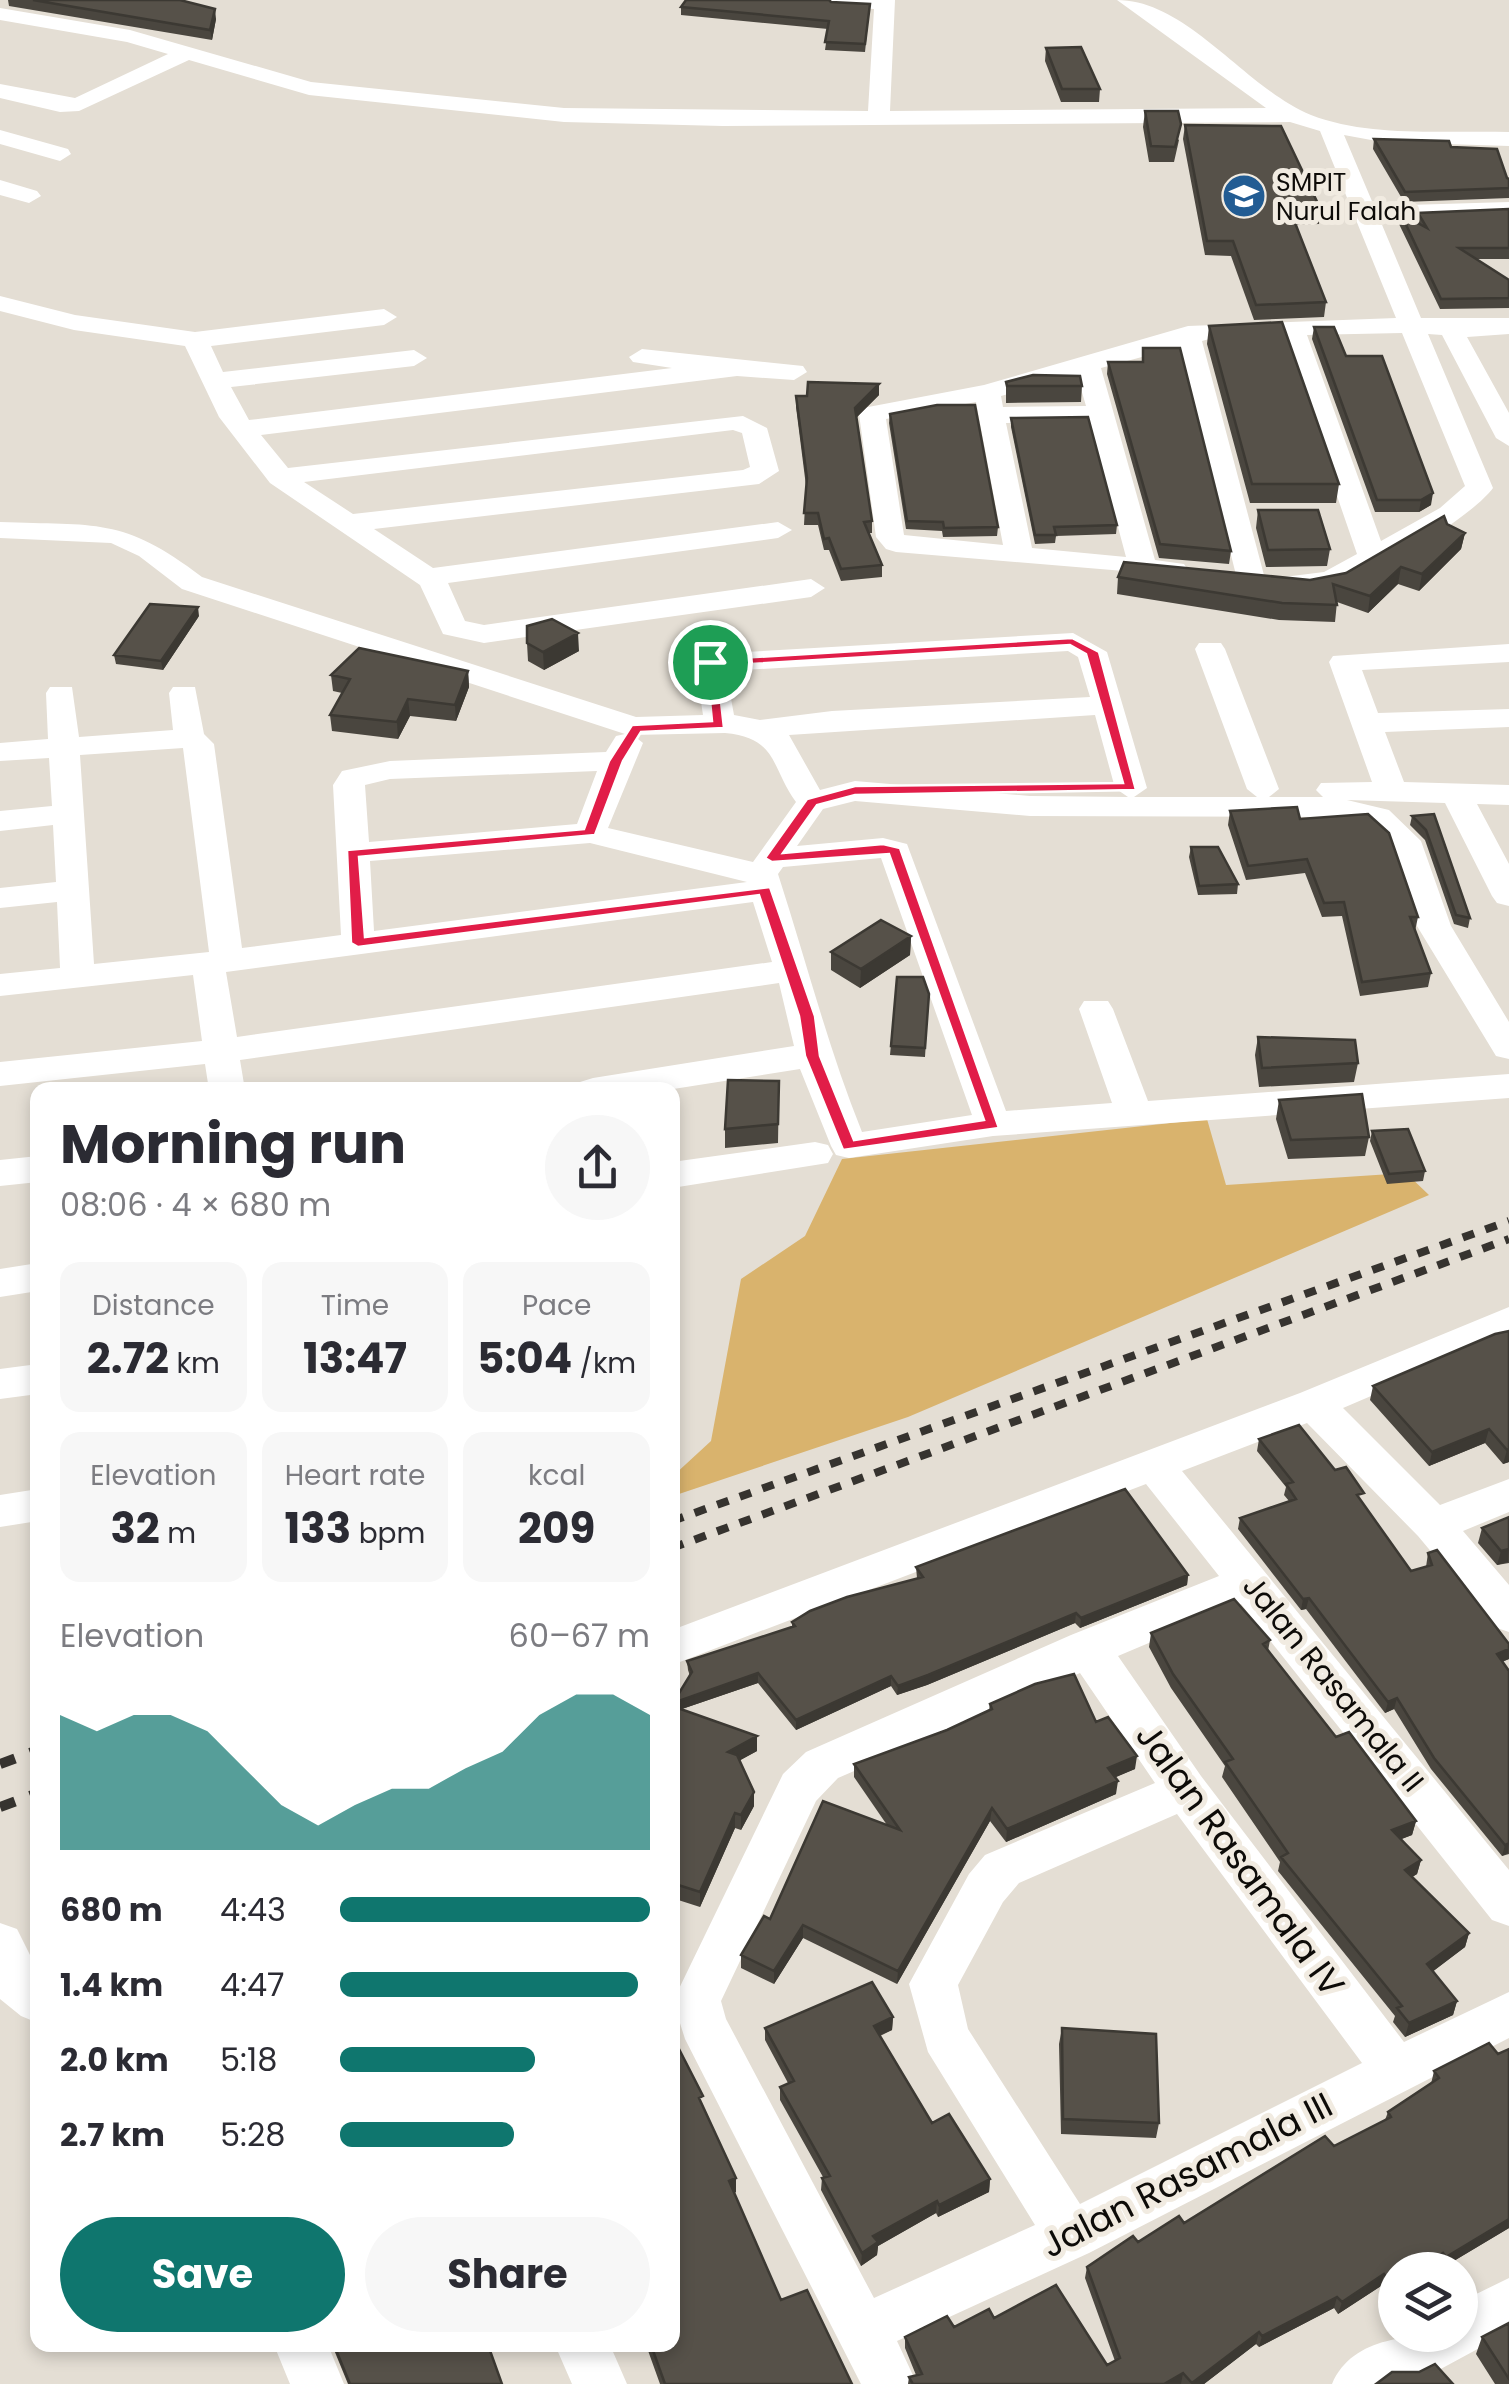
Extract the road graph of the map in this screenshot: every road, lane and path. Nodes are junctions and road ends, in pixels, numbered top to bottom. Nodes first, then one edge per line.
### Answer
1 (830, 0) edge
2 (1127, 0) edge
3 (885, 2) edge
4 (0, 14) edge
5 (185, 54) junction
6 (0, 91) edge
7 (1293, 115) junction
8 (879, 118) junction
9 (1330, 128) junction
10 (0, 137) edge
11 (1509, 139) edge
12 (60, 154) dead end
13 (0, 187) edge
14 (29, 196) dead end
15 (1509, 210) edge
16 (1362, 214) junction
17 (0, 303) edge
18 (384, 317) dead end
19 (1410, 325) junction
20 (1509, 326) edge
21 (1292, 328) junction
22 (1458, 329) junction
23 (1188, 334) junction
24 (195, 340) junction
25 (642, 357) dead end
26 (414, 358) dead end
27 (1088, 367) junction
28 (737, 368) junction
29 (794, 372) dead end
30 (215, 381) junction
31 (990, 404) junction
32 (1098, 414) junction
33 (242, 429) junction
34 (1509, 438) edge
35 (280, 477) junction
36 (1356, 514) junction
37 (1321, 515) edge
38 (1232, 516) junction
39 (1268, 516) edge
40 (351, 523) junction
41 (0, 530) edge
42 (778, 530) dead end
43 (1019, 555) junction
44 (1373, 558) junction
45 (1143, 566) junction
46 (428, 577) junction
47 (1251, 579) junction
48 (811, 588) dead end
49 (702, 603) junction
50 (1210, 649) dead end
51 (1509, 653) edge
52 (710, 662) junction
53 (60, 693) dead end
54 (184, 693) dead end
55 (1106, 705) junction
56 (1509, 718) edge
57 (1366, 723) junction
58 (720, 725) junction
59 (637, 728) junction
60 (764, 730) junction
61 (189, 738) junction
62 (62, 748) junction
63 (0, 752) edge
64 (616, 761) junction
65 (1131, 788) junction
66 (1263, 789) junction
67 (855, 790) junction
68 (1391, 791) junction
69 (1458, 796) junction
70 (1509, 796) edge
71 (812, 802) junction
72 (67, 814) junction
73 (0, 822) edge
74 (590, 832) junction
75 (352, 853) junction
76 (766, 874) junction
77 (72, 890) junction
78 (1509, 896) edge
79 (0, 898) edge
80 (358, 943) junction
81 (217, 962) junction
82 (792, 970) junction
83 (78, 977) junction
84 (0, 985) edge
85 (1096, 1009) dead end
86 (1509, 1048) edge
87 (220, 1051) junction
88 (813, 1056) junction
89 (0, 1074) edge
90 (226, 1082) edge
91 (645, 1082) edge
92 (1509, 1086) edge
93 (1134, 1113) junction
94 (993, 1124) junction
95 (815, 1154) dead end
96 (30, 1170) edge
97 (0, 1174) edge
98 (680, 1175) edge
99 (30, 1278) edge
100 (0, 1283) edge
101 (1509, 1321) edge
102 (30, 1380) edge
103 (0, 1384) edge
104 (1314, 1404) junction
105 (1154, 1464) junction
106 (1509, 1494) edge
107 (30, 1506) edge
108 (0, 1511) edge
109 (1433, 1526) junction
110 (1251, 1581) junction
111 (1509, 1615) edge
112 (680, 1645) edge
113 (1087, 1647) junction
114 (1185, 1790) junction
115 (1509, 1905) edge
116 (0, 1944) edge
117 (30, 1995) edge
118 (1509, 2014) edge
119 (1396, 2070) junction
120 (1071, 2235) junction
121 (1509, 2304) edge
122 (1478, 2320) edge
123 (862, 2330) junction
124 (303, 2352) edge
125 (585, 2352) edge
126 (1418, 2352) edge
127 (317, 2384) edge
128 (600, 2384) edge
129 (890, 2384) edge
130 (1359, 2384) edge

1 - 3 street
2 - 7 street
3 - 8 street
4 - 5 street
5 - 6 street
5 - 8 street
7 - 8 street
7 - 9 street
9 - 11 street
9 - 16 street
10 - 12 street
13 - 14 street
15 - 16 street
16 - 19 street
17 - 24 street
18 - 24 street
19 - 21 street
19 - 22 street
19 - 44 street
20 - 22 street
21 - 23 street
21 - 36 street
22 - 34 street
23 - 27 street
23 - 38 street
24 - 30 street
25 - 28 street
26 - 30 street
27 - 31 street
27 - 32 street
28 - 29 street
28 - 33 street
30 - 33 street
31 - 32 street
31 - 43 street
31 - 43 street
32 - 45 street
33 - 35 street
35 - 40 street
35 - 40 street
36 - 37 street
36 - 44 street
38 - 39 street
38 - 47 street
40 - 46 street
41 - 59 street
42 - 46 street
43 - 45 street
44 - 47 street
45 - 47 street
46 - 49 street
48 - 49 street
49 - 52 street
50 - 66 street
51 - 57 street
52 - 55 street
52 - 58 street
53 - 62 street
54 - 61 street
55 - 60 street
55 - 65 street
56 - 57 street
57 - 68 street
58 - 59 street
58 - 60 street
59 - 64 street
60 - 71 street
61 - 62 street
61 - 81 street
62 - 63 street
62 - 72 street
64 - 74 street
64 - 75 street
65 - 66 street
65 - 67 street
66 - 68 street
67 - 71 street
67 - 86 street
68 - 69 street
69 - 70 street
69 - 78 street
71 - 76 street
72 - 73 street
72 - 77 street
74 - 75 street
74 - 76 street
75 - 80 street
76 - 80 street
76 - 82 street
76 - 94 street
77 - 79 street
77 - 83 street
80 - 81 street
81 - 83 street
81 - 87 street
82 - 87 street
82 - 88 street
83 - 84 street
85 - 93 street
87 - 89 street
87 - 90 street
88 - 91 street
88 - 94 street
92 - 93 street
93 - 94 street
95 - 98 street
96 - 97 street
99 - 100 street
101 - 104 street
102 - 103 street
104 - 105 street
104 - 109 street
105 - 110 street, Jalan Rasamala II
105 - 112 street
106 - 109 street
107 - 108 street
109 - 111 street
110 - 113 street
110 - 115 street, Jalan Rasamala II
113 - 114 street, Jalan Rasamala IV
113 - 123 street
114 - 119 street, Jalan Rasamala IV
114 - 120 street
116 - 117 street
118 - 119 street, Jalan Rasamala III
119 - 120 street, Jalan Rasamala III
120 - 123 street, Jalan Rasamala III
121 - 122 street
123 - 129 street
124 - 127 street
125 - 128 street
126 - 130 street

